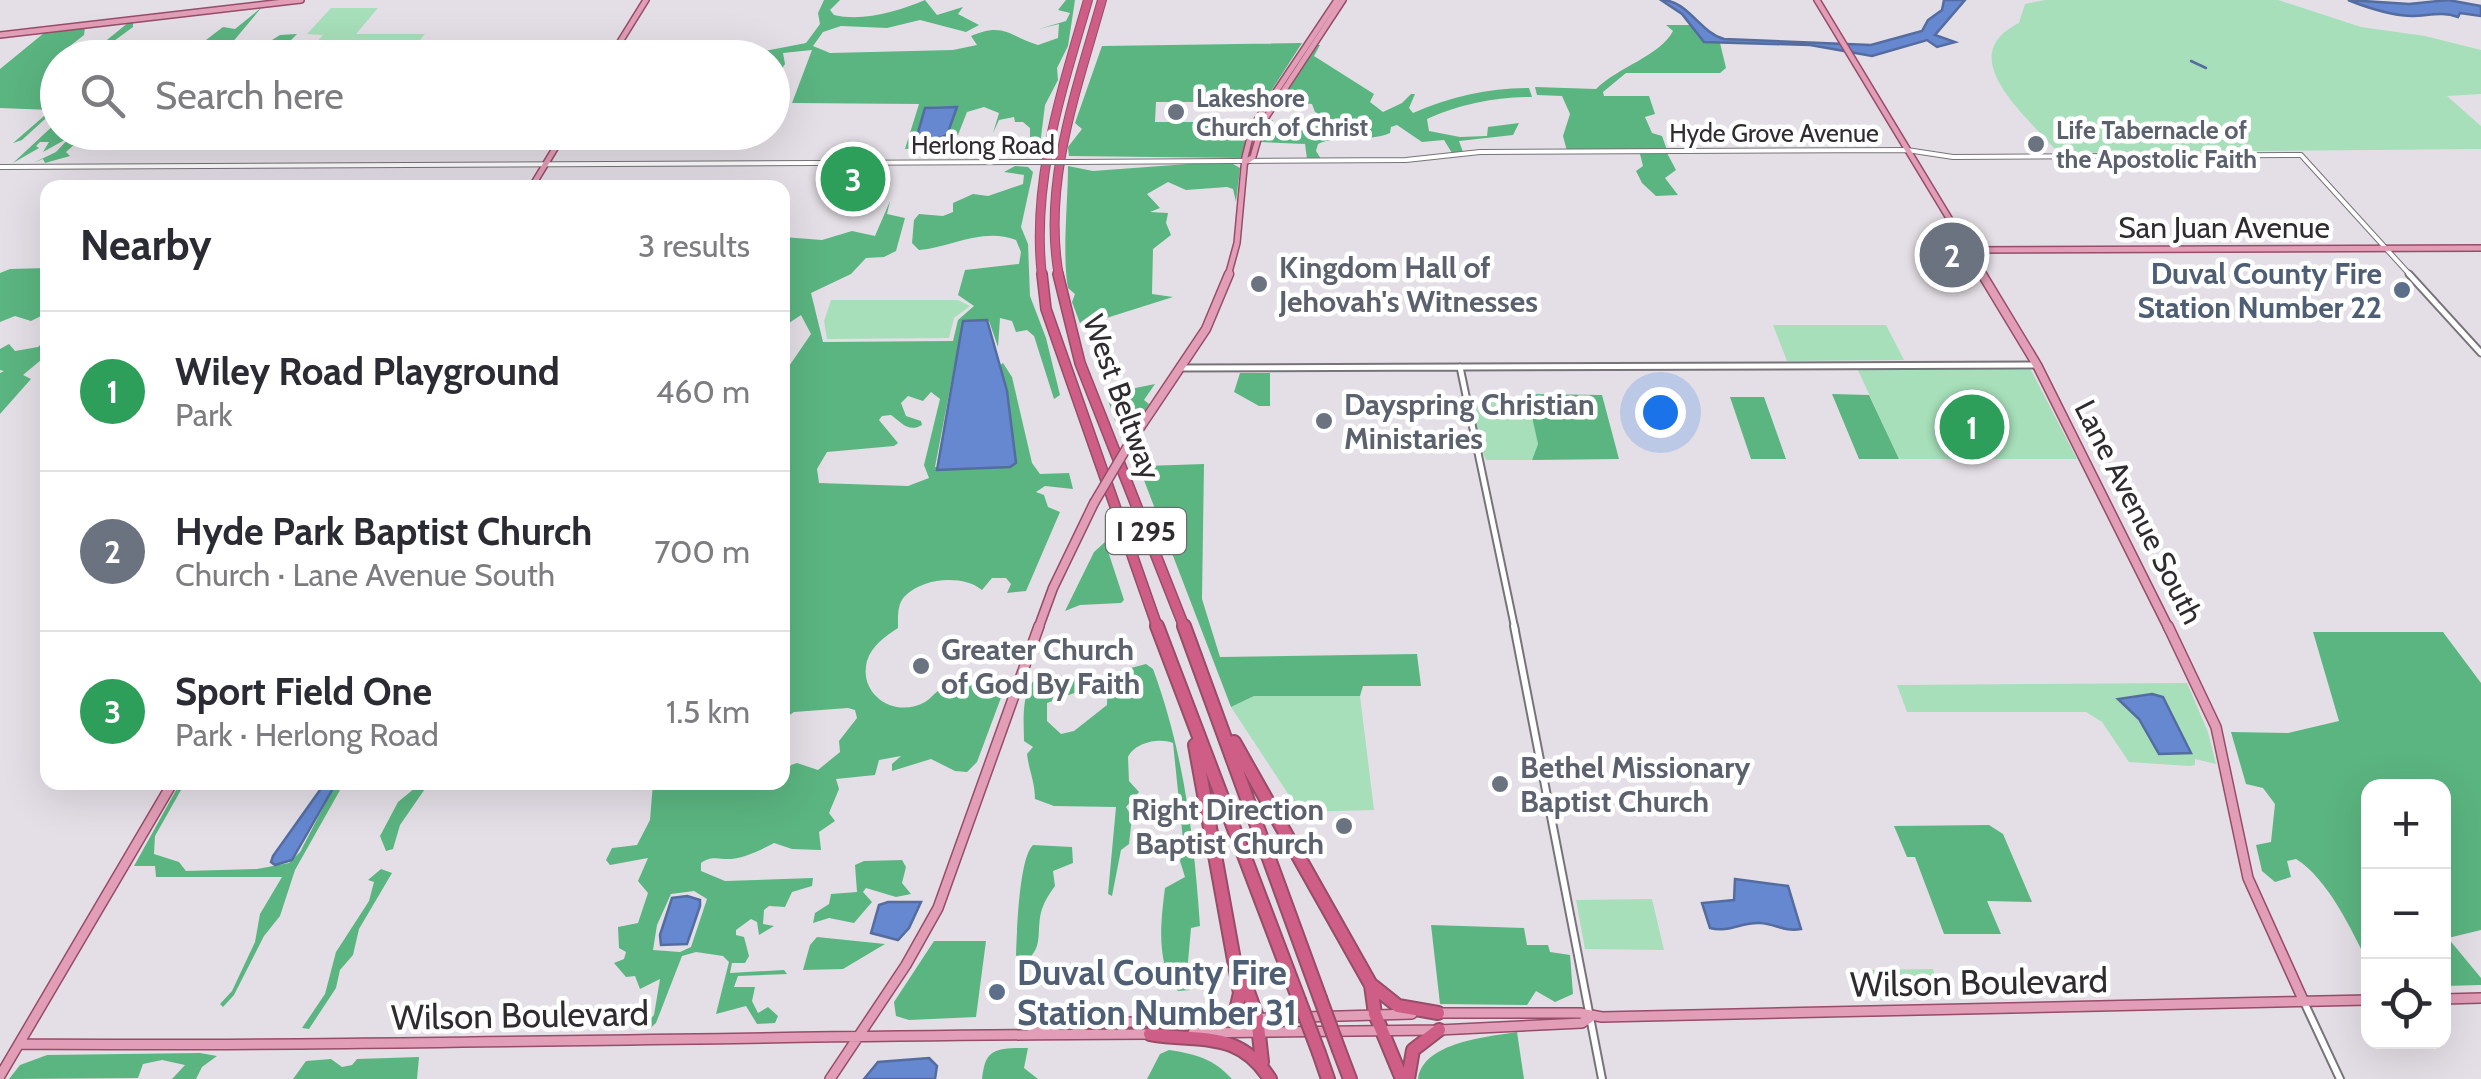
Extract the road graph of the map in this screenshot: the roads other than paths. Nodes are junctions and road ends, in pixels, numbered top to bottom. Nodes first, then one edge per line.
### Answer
1 (276, 0) edge
2 (302, 0) edge
3 (646, 0) edge
4 (1088, 0) edge
5 (1102, 0) edge
6 (1340, 0) edge
7 (1817, 0) edge
8 (248, 4) junction
9 (0, 33) edge
10 (621, 40) edge
11 (1286, 79) junction
12 (553, 150) edge
13 (1907, 150) junction
14 (1935, 156) junction
15 (1247, 161) junction
16 (1915, 164) junction
17 (544, 165) junction
18 (0, 168) edge
19 (536, 180) edge
20 (2384, 248) junction
21 (2481, 248) edge
22 (1968, 250) junction
23 (2481, 353) edge
24 (2036, 365) junction
25 (1460, 367) junction
26 (1180, 368) junction
27 (1220, 718) junction
28 (1190, 719) junction
29 (168, 790) edge
30 (1232, 947) junction
31 (1371, 984) junction
32 (2481, 998) edge
33 (2451, 999) edge
34 (2361, 1000) edge
35 (2304, 1002) junction
36 (1438, 1013) junction
37 (1375, 1014) junction
38 (1591, 1017) junction
39 (1229, 1018) junction
40 (1258, 1024) junction
41 (1382, 1030) junction
42 (1438, 1030) junction
43 (1041, 1032) junction
44 (1150, 1034) junction
45 (860, 1035) junction
46 (18, 1044) junction
47 (1262, 1062) junction
48 (0, 1076) edge
49 (830, 1079) edge
50 (1270, 1079) edge
51 (1328, 1079) edge
52 (1350, 1079) edge
53 (1405, 1079) edge
54 (1602, 1079) edge
55 (2340, 1079) edge

1 - 8 main road
2 - 8 main road
3 - 10 main road
4 - 28 highway, West Beltway / I 295
5 - 27 highway, West Beltway / I 295
6 - 11 main road
6 - 11 main road
7 - 13 main road, Lane Avenue South
8 - 9 main road
11 - 15 main road
12 - 17 main road
13 - 14 street, Hyde Grove Avenue
13 - 15 street, Hyde Grove Avenue
13 - 16 main road, Lane Avenue South
14 - 16 street
14 - 20 street, Hyde Grove Avenue
15 - 17 street, Herlong Road, bridge
15 - 26 main road
16 - 22 main road, Lane Avenue South
17 - 18 street, Herlong Road
17 - 19 main road
20 - 21 main road, San Juan Avenue
20 - 22 main road, San Juan Avenue
20 - 23 street
22 - 24 main road, Lane Avenue South
24 - 25 street
24 - 35 main road, Lane Avenue South
25 - 26 street
25 - 38 street
26 - 45 main road, bridge
27 - 31 highway
27 - 52 highway, West Beltway / I 295, bridge
28 - 30 highway
28 - 51 highway, West Beltway / I 295, bridge
29 - 46 main road
30 - 39 highway
30 - 40 highway
31 - 36 highway
31 - 37 highway
32 - 33 main road
34 - 35 main road, Wilson Boulevard
35 - 38 main road, Wilson Boulevard
35 - 55 street, Lane Avenue South
36 - 37 main road, Wilson Boulevard
36 - 38 main road, Wilson Boulevard
37 - 40 main road, Wilson Boulevard
37 - 41 highway
38 - 42 main road, Wilson Boulevard
38 - 54 street
39 - 40 main road, Wilson Boulevard
39 - 43 main road, Wilson Boulevard
40 - 41 main road, Wilson Boulevard
40 - 44 main road, Wilson Boulevard
40 - 47 highway
41 - 42 main road, Wilson Boulevard
41 - 53 highway
42 - 53 highway
43 - 44 main road, Wilson Boulevard
43 - 45 main road, Wilson Boulevard
44 - 47 highway
45 - 46 main road, Wilson Boulevard
45 - 49 main road
46 - 48 main road
47 - 50 highway

